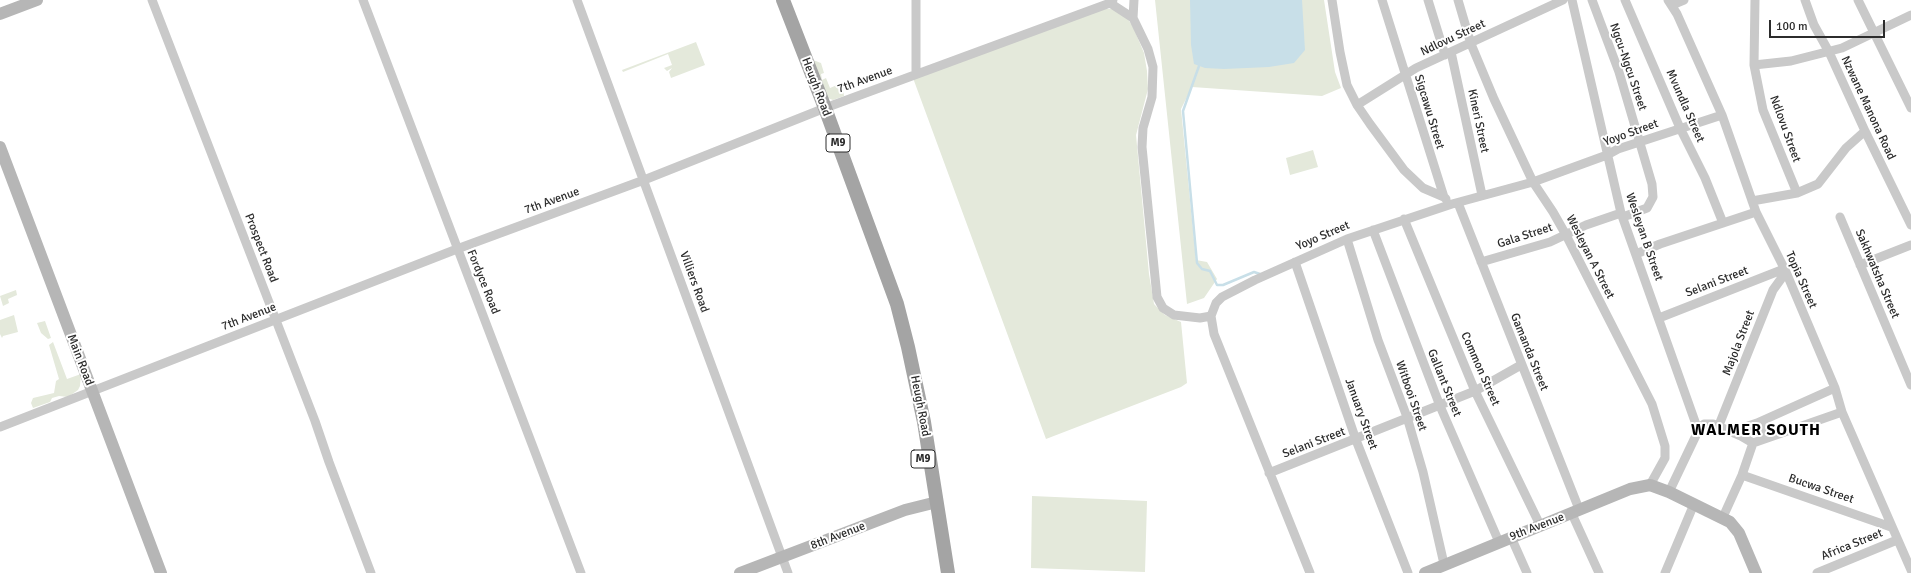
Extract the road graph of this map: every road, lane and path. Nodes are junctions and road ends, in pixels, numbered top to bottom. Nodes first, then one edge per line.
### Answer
1 (37, 0) edge
2 (152, 0) edge
3 (363, 0) edge
4 (577, 0) edge
5 (783, 0) edge
6 (916, 0) edge
7 (1134, 0) edge
8 (1332, 0) edge
9 (1382, 0) edge
10 (1428, 0) edge
11 (1458, 0) edge
12 (1563, 0) edge
13 (1572, 0) edge
14 (1592, 0) edge
15 (1625, 0) edge
16 (1684, 0) edge
17 (1755, 0) edge
18 (1805, 0) edge
19 (1858, 0) edge
20 (1112, 1) edge
21 (1670, 2) edge
22 (0, 14) edge
23 (1911, 15) edge
24 (1133, 18) junction
25 (1873, 33) junction
26 (1471, 44) junction
27 (1829, 52) junction
28 (1448, 54) junction
29 (1754, 65) junction
30 (916, 73) junction
31 (1405, 75) junction
32 (1357, 105) junction
33 (825, 108) junction
34 (1911, 108) edge
35 (1722, 115) junction
36 (1680, 128) junction
37 (1865, 131) junction
38 (1640, 142) junction
39 (0, 147) edge
40 (1607, 155) junction
41 (644, 180) junction
42 (1533, 182) junction
43 (1797, 193) junction
44 (1482, 195) junction
45 (1444, 197) junction
46 (1752, 200) junction
47 (1455, 203) junction
48 (1756, 212) junction
49 (1622, 215) junction
50 (1840, 217) dead end
51 (1404, 219) junction
52 (1723, 222) junction
53 (1911, 225) edge
54 (1373, 230) junction
55 (1566, 235) junction
56 (1347, 239) junction
57 (1911, 245) edge
58 (457, 249) junction
59 (1636, 254) junction
60 (1295, 262) junction
61 (1481, 262) junction
62 (1860, 265) junction
63 (1785, 271) junction
64 (1211, 316) junction
65 (1659, 318) junction
66 (276, 320) junction
67 (1521, 366) junction
68 (1911, 384) edge
69 (1834, 388) junction
70 (92, 391) junction
71 (1475, 391) junction
72 (1440, 406) junction
73 (1842, 412) junction
74 (1407, 417) junction
75 (1757, 424) junction
76 (1719, 425) junction
77 (0, 427) edge
78 (1698, 430) junction
79 (1741, 436) junction
80 (1764, 439) junction
81 (1356, 440) junction
82 (1753, 443) junction
83 (1269, 473) junction
84 (1742, 475) junction
85 (1650, 485) junction
86 (1669, 492) junction
87 (934, 502) junction
88 (1694, 504) junction
89 (1575, 511) junction
90 (1723, 517) junction
91 (1540, 525) junction
92 (1891, 527) junction
93 (1511, 537) junction
94 (1897, 540) junction
95 (1499, 542) junction
96 (782, 556) junction
97 (1444, 564) junction
98 (1911, 570) edge
99 (161, 573) edge
100 (371, 573) edge
101 (580, 573) edge
102 (740, 573) edge
103 (788, 573) edge
104 (944, 573) edge
105 (948, 573) edge
106 (1310, 573) edge
107 (1408, 573) edge
108 (1425, 573) edge
109 (1527, 573) edge
110 (1599, 573) edge
111 (1665, 573) edge
112 (1756, 573) edge
113 (1817, 573) edge

1 - 22 street
2 - 66 street, Prospect Road
3 - 58 street, Fordyce Road
4 - 41 street, Villiers Road
5 - 33 main road, Heugh Road / M9
6 - 30 street
7 - 24 street
8 - 32 street
9 - 31 street, Sigcawu Street
10 - 28 street, Kineri Street
11 - 26 street, Wesleyan A Street
12 - 26 street, Ndlovu Street
13 - 40 street, Wesleyan B Street
14 - 38 street, Ngcu-Ngcu Street
15 - 36 street, Mvundla Street
16 - 21 street
17 - 29 street, Ndlovu Street
18 - 27 street, Nzwane Manona Road
19 - 25 street
20 - 24 street
20 - 30 street, 7th Avenue
21 - 35 street, Topia Street
23 - 25 street
24 - 64 street
25 - 27 street
25 - 34 street
26 - 28 street, Ndlovu Street
26 - 42 street, Wesleyan A Street
27 - 29 street
27 - 37 street, Nzwane Manona Road
28 - 31 street, Ndlovu Street
28 - 44 street, Kineri Street
29 - 43 street, Ndlovu Street
30 - 33 street, 7th Avenue
31 - 32 street, Ndlovu Street
31 - 45 street, Sigcawu Street
32 - 45 street
33 - 41 street, 7th Avenue
33 - 87 main road, Heugh Road / M9
35 - 36 street, Yoyo Street
35 - 46 street, Topia Street
36 - 38 street, Yoyo Street
36 - 52 street, Mvundla Street
37 - 43 street
37 - 53 street, Nzwane Manona Road
38 - 40 street, Yoyo Street
38 - 49 street, Ngcu-Ngcu Street
39 - 70 street, Main Road
40 - 42 street, Yoyo Street
40 - 49 street, Wesleyan B Street
41 - 58 street, 7th Avenue
41 - 96 street, Villiers Road
42 - 44 street, Yoyo Street
42 - 55 street, Wesleyan A Street
43 - 46 street
44 - 47 street, Yoyo Street
45 - 47 street
46 - 48 street, Topia Street
47 - 51 street, Yoyo Street
47 - 61 street, Gamanda Street
48 - 52 street
48 - 63 street, Topia Street
49 - 55 street, Gala Street
49 - 59 street, Wesleyan B Street
50 - 62 street, Sakhwatsha Street
51 - 54 street, Yoyo Street
51 - 71 street, Common Street
52 - 59 street
54 - 56 street, Yoyo Street
54 - 72 street, Gallant Street
55 - 61 street, Gala Street
55 - 85 street, Wesleyan A Street
56 - 60 street, Yoyo Street
56 - 74 street, Witbooi Street
57 - 62 street
58 - 66 street, 7th Avenue
58 - 101 street, Fordyce Road
59 - 65 street, Wesleyan B Street
60 - 64 street, Yoyo Street
60 - 81 street, January Street
61 - 67 street, Gamanda Street
62 - 68 street, Sakhwatsha Street
63 - 65 street, Selani Street
63 - 69 street, Topia Street
63 - 76 street, Majola Street
64 - 83 street
65 - 78 street, Wesleyan B Street
66 - 70 street, 7th Avenue
66 - 100 street, Prospect Road
67 - 71 street, Selani Street
67 - 89 street, Gamanda Street
69 - 73 street, Topia Street
69 - 75 street
70 - 77 street, 7th Avenue
70 - 99 street, Main Road
71 - 72 street, Selani Street
71 - 91 street, Common Street
72 - 74 street, Selani Street
72 - 95 street, Gallant Street
73 - 80 street
73 - 92 street, Topia Street
74 - 81 street, Selani Street
74 - 97 street, Witbooi Street
75 - 79 street
75 - 80 street
76 - 78 street
76 - 79 street
78 - 86 street
79 - 82 street
80 - 82 street
81 - 83 street, Selani Street
81 - 107 street, January Street
82 - 84 street
83 - 106 street
84 - 90 street
84 - 92 street, Bucwa Street
85 - 86 street
85 - 89 street, 9th Avenue
86 - 88 street
87 - 96 street, 8th Avenue
87 - 104 main road, Heugh Road / M9
87 - 105 main road, Heugh Road / M9
88 - 90 street
88 - 111 street
89 - 91 street, 9th Avenue
89 - 110 street, Gamanda Street
90 - 112 street
91 - 93 street, 9th Avenue
92 - 94 street, Topia Street
93 - 95 street, 9th Avenue
93 - 109 street
94 - 98 street, Topia Street
94 - 113 street, Africa Street
95 - 97 street, 9th Avenue
96 - 102 street, 8th Avenue
96 - 103 street, Villiers Road
97 - 108 street, 9th Avenue

